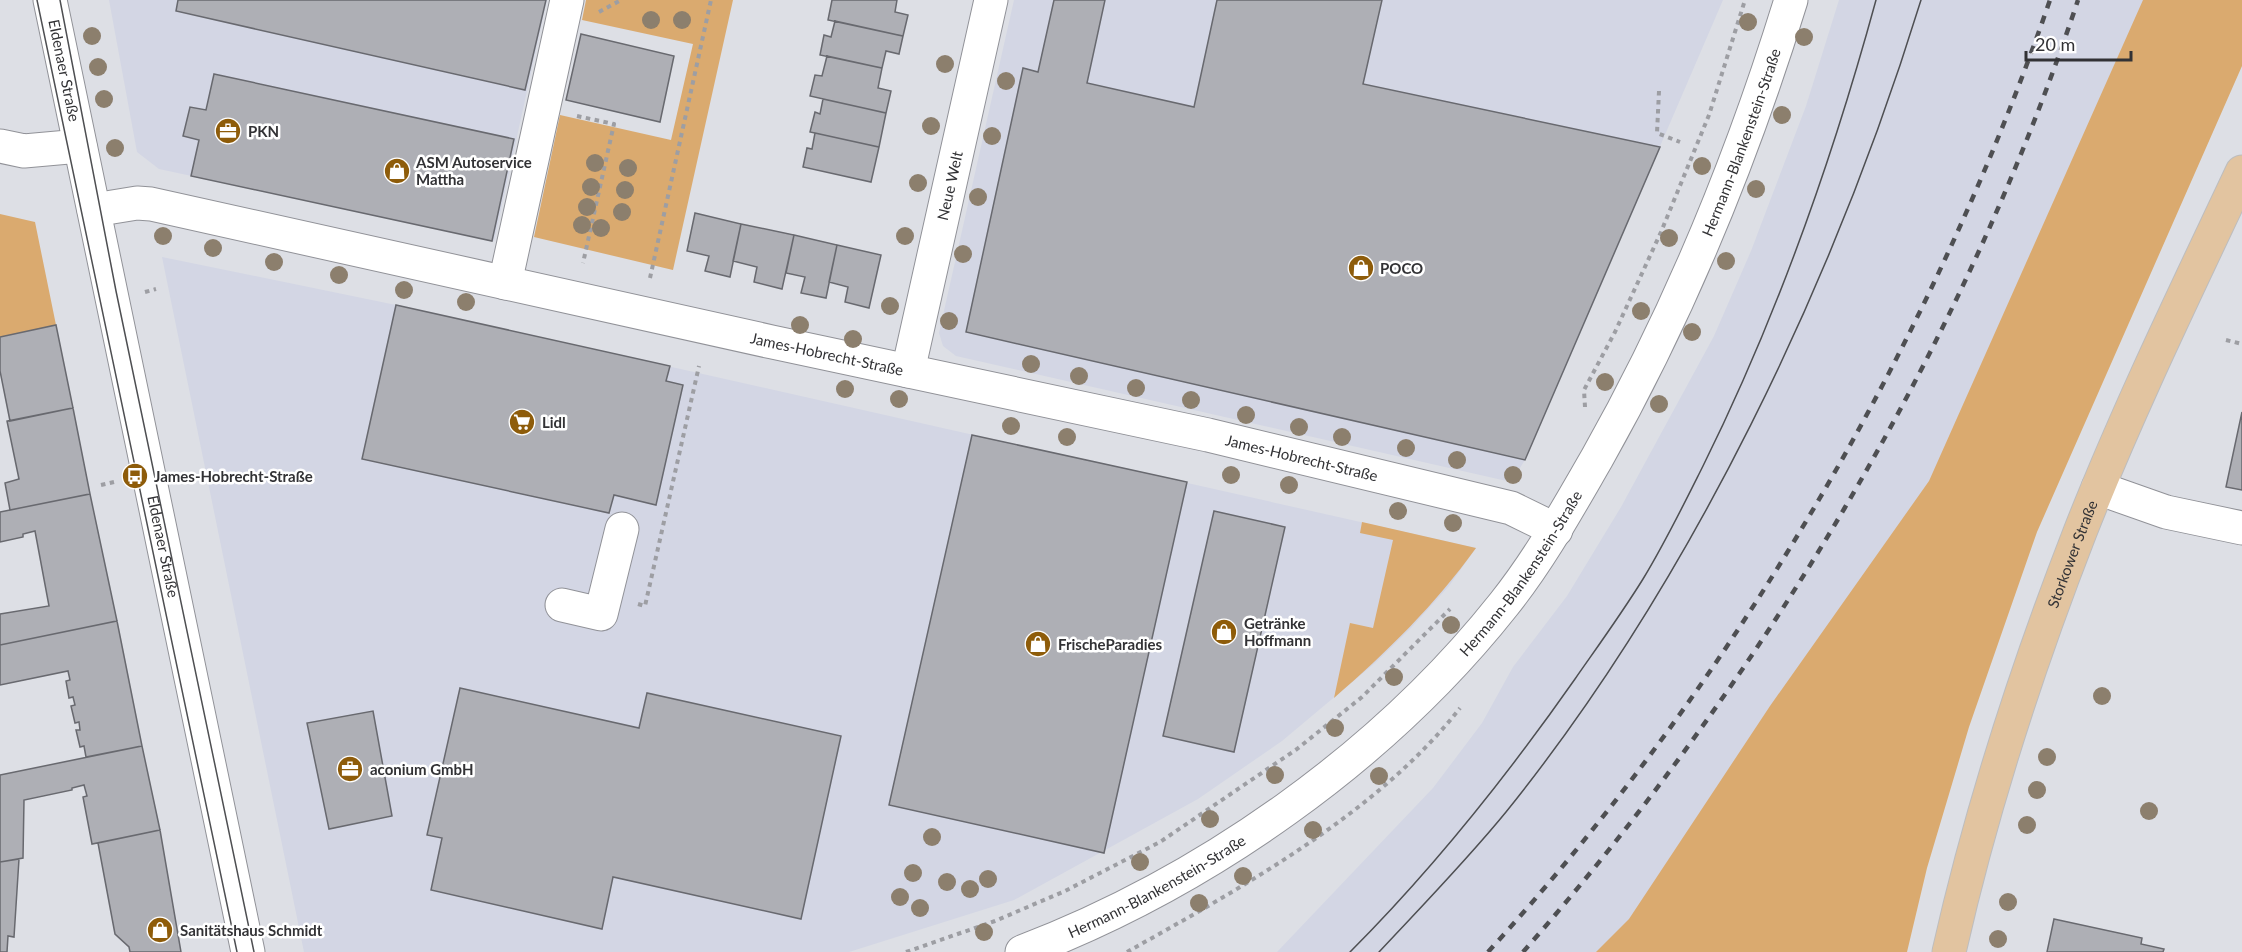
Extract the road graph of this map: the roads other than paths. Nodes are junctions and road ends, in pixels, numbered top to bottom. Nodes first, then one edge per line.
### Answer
1 (50, 0) edge
2 (567, 0) edge
3 (991, 0) edge
4 (1791, 0) edge
5 (0, 146) edge
6 (80, 146) junction
7 (2242, 172) edge
8 (94, 210) junction
9 (505, 283) junction
10 (908, 371) junction
11 (2098, 488) junction
12 (2242, 528) edge
13 (622, 529) dead end
14 (1556, 530) junction
15 (562, 605) dead end
16 (248, 952) edge
17 (1022, 952) edge
18 (1949, 952) edge

1 - 6 street, Eldenaer Straße
2 - 9 street
3 - 10 street, Neue Welt
4 - 14 street, Hermann-Blankenstein-Straße
5 - 6 street
6 - 8 street, Eldenaer Straße
7 - 11 main road, Storkower Straße
8 - 9 street, James-Hobrecht-Straße
8 - 16 street, Eldenaer Straße
9 - 10 street, James-Hobrecht-Straße
10 - 14 street, James-Hobrecht-Straße
11 - 12 street
11 - 18 main road, Storkower Straße
13 - 15 street
14 - 17 street, Hermann-Blankenstein-Straße

